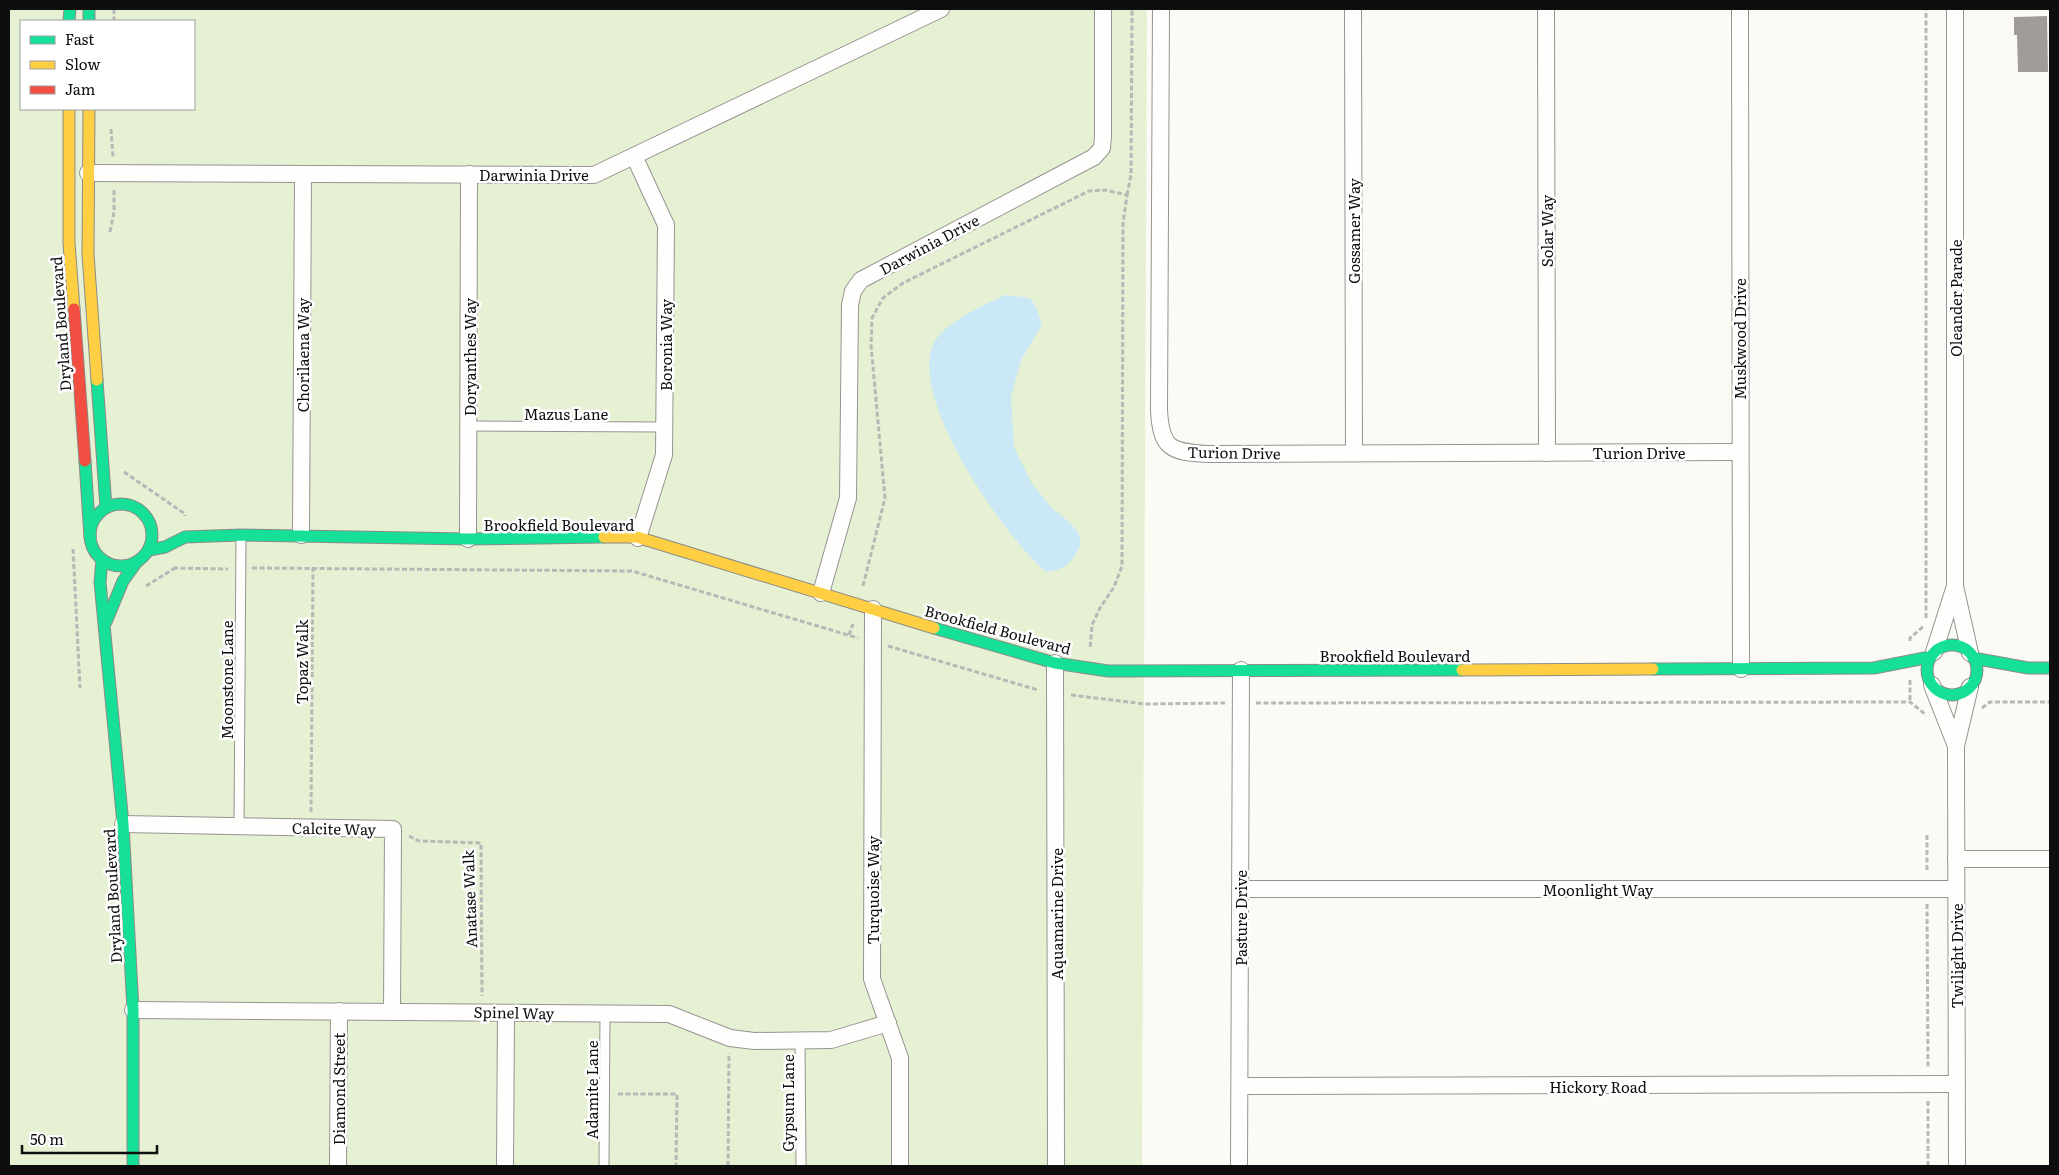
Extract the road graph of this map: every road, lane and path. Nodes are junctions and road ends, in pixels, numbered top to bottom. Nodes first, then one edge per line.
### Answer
1 (941, 9) edge
2 (1104, 9) edge
3 (1132, 9) edge
4 (1161, 9) edge
5 (1353, 9) edge
6 (1546, 9) edge
7 (1740, 9) edge
8 (1926, 9) edge
9 (1955, 9) edge
10 (69, 110) edge
11 (89, 110) edge
12 (634, 156) junction
13 (88, 173) junction
14 (303, 174) junction
15 (469, 174) junction
16 (1127, 195) junction
17 (469, 426) junction
18 (664, 427) junction
19 (1354, 452) junction
20 (1739, 452) junction
21 (1547, 453) junction
22 (106, 508) junction
23 (147, 517) junction
24 (163, 523) dead end
25 (241, 535) junction
26 (301, 536) junction
27 (90, 537) junction
28 (638, 538) junction
29 (468, 539) junction
30 (149, 550) junction
31 (102, 560) junction
32 (136, 563) junction
33 (173, 568) dead end
34 (241, 568) junction
35 (313, 568) junction
36 (1955, 586) junction
37 (821, 593) junction
38 (866, 607) junction
39 (1926, 624) dead end
40 (105, 626) junction
41 (850, 635) junction
42 (873, 642) junction
43 (1932, 654) junction
44 (1972, 656) junction
45 (1055, 663) junction
46 (1089, 668) junction
47 (1874, 668) junction
48 (2028, 668) junction
49 (2050, 668) edge
50 (1741, 669) junction
51 (1241, 670) junction
52 (1901, 673) dead end
53 (1927, 680) junction
54 (1972, 684) junction
55 (1056, 693) junction
56 (1082, 697) junction
57 (1910, 702) dead end
58 (2050, 702) edge
59 (1241, 703) junction
60 (1975, 714) dead end
61 (1956, 746) junction
62 (123, 824) junction
63 (239, 826) junction
64 (310, 827) junction
65 (393, 829) junction
66 (1927, 835) dead end
67 (1956, 859) junction
68 (2050, 859) edge
69 (1241, 889) junction
70 (1928, 889) junction
71 (1956, 889) junction
72 (133, 1010) junction
73 (338, 1011) junction
74 (392, 1011) junction
75 (482, 1012) junction
76 (506, 1012) junction
77 (605, 1013) junction
78 (888, 1023) junction
79 (730, 1038) junction
80 (800, 1040) junction
81 (1957, 1084) junction
82 (1928, 1085) junction
83 (1240, 1086) junction
84 (604, 1094) junction
85 (134, 1166) edge
86 (338, 1166) edge
87 (505, 1166) edge
88 (604, 1166) edge
89 (676, 1166) edge
90 (728, 1166) edge
91 (801, 1166) edge
92 (900, 1166) edge
93 (1056, 1166) edge
94 (1239, 1166) edge
95 (1928, 1166) edge
96 (1957, 1166) edge

1 - 12 street, Darwinia Drive
2 - 37 street, Darwinia Drive
3 - 16 path
4 - 19 street, Turion Drive
5 - 19 street, Gossamer Way
6 - 21 street, Solar Way
7 - 20 street, Muskwood Drive
8 - 39 path
9 - 36 street, Oleander Parade
10 - 27 street, Dryland Boulevard
11 - 13 street
12 - 15 street, Darwinia Drive
12 - 18 street, Boronia Way
13 - 14 street, Darwinia Drive
13 - 22 street
14 - 15 street, Darwinia Drive
14 - 26 street, Chorilaena Way
15 - 17 street, Doryanthes Way
16 - 38 path
16 - 46 path
17 - 18 lane, Mazus Lane
17 - 29 street, Doryanthes Way
18 - 28 street, Boronia Way
19 - 21 street, Turion Drive
20 - 21 street, Turion Drive
20 - 50 street, Muskwood Drive
22 - 23 street
22 - 27 street
23 - 24 street
23 - 30 street
25 - 26 street, Brookfield Boulevard
25 - 30 street, Brookfield Boulevard
25 - 34 lane, Moonstone Lane
26 - 29 street, Brookfield Boulevard
27 - 31 street
28 - 29 street, Brookfield Boulevard
28 - 37 street, Brookfield Boulevard
30 - 32 street
31 - 32 street
31 - 40 street, Dryland Boulevard
32 - 40 street, Dryland Boulevard
33 - 34 path
34 - 35 path
34 - 63 lane, Moonstone Lane
35 - 41 path
35 - 64 path, Topaz Walk
36 - 43 street, Oleander Parade
36 - 44 street, Oleander Parade
37 - 38 street, Brookfield Boulevard
38 - 41 path
38 - 42 street, Turquoise Way
38 - 45 street, Brookfield Boulevard
40 - 62 street, Dryland Boulevard
41 - 42 path
42 - 55 path
42 - 78 street, Turquoise Way
43 - 44 street
43 - 47 street, Brookfield Boulevard
43 - 53 street
44 - 48 street
44 - 54 street
45 - 46 street, Brookfield Boulevard
45 - 55 street, Aquamarine Drive
46 - 51 street, Brookfield Boulevard
46 - 56 path
47 - 50 street, Brookfield Boulevard
47 - 52 street, Brookfield Boulevard
48 - 49 street
48 - 54 street
50 - 51 street, Brookfield Boulevard
51 - 59 street, Pasture Drive
53 - 54 street
53 - 61 street, Twilight Drive
54 - 61 street, Twilight Drive
55 - 56 path
55 - 93 street, Aquamarine Drive
56 - 59 path
57 - 59 path
58 - 60 path
59 - 69 street, Pasture Drive
61 - 67 street, Twilight Drive
62 - 63 street, Calcite Way
62 - 72 street, Dryland Boulevard
63 - 64 street, Calcite Way
64 - 65 street, Calcite Way
65 - 74 street, Calcite Way
65 - 75 path, Anatase Walk
66 - 70 path
67 - 68 street
67 - 71 street, Twilight Drive
69 - 70 street, Moonlight Way
69 - 83 street, Pasture Drive
70 - 71 street, Moonlight Way
70 - 82 path
71 - 81 street, Twilight Drive
72 - 73 street, Spinel Way
72 - 85 street, Dryland Boulevard
73 - 74 street, Spinel Way
73 - 86 street, Diamond Street
74 - 75 street, Spinel Way
75 - 76 street, Spinel Way
76 - 77 street, Spinel Way
76 - 87 street
77 - 79 street, Spinel Way
77 - 84 lane, Adamite Lane
78 - 80 street, Spinel Way
78 - 92 street, Turquoise Way
79 - 80 street, Spinel Way
79 - 90 path
80 - 91 lane, Gypsum Lane
81 - 82 street, Hickory Road
81 - 96 street, Twilight Drive
82 - 83 street, Hickory Road
82 - 95 path
83 - 94 street, Pasture Drive
84 - 88 lane, Adamite Lane
84 - 89 path

